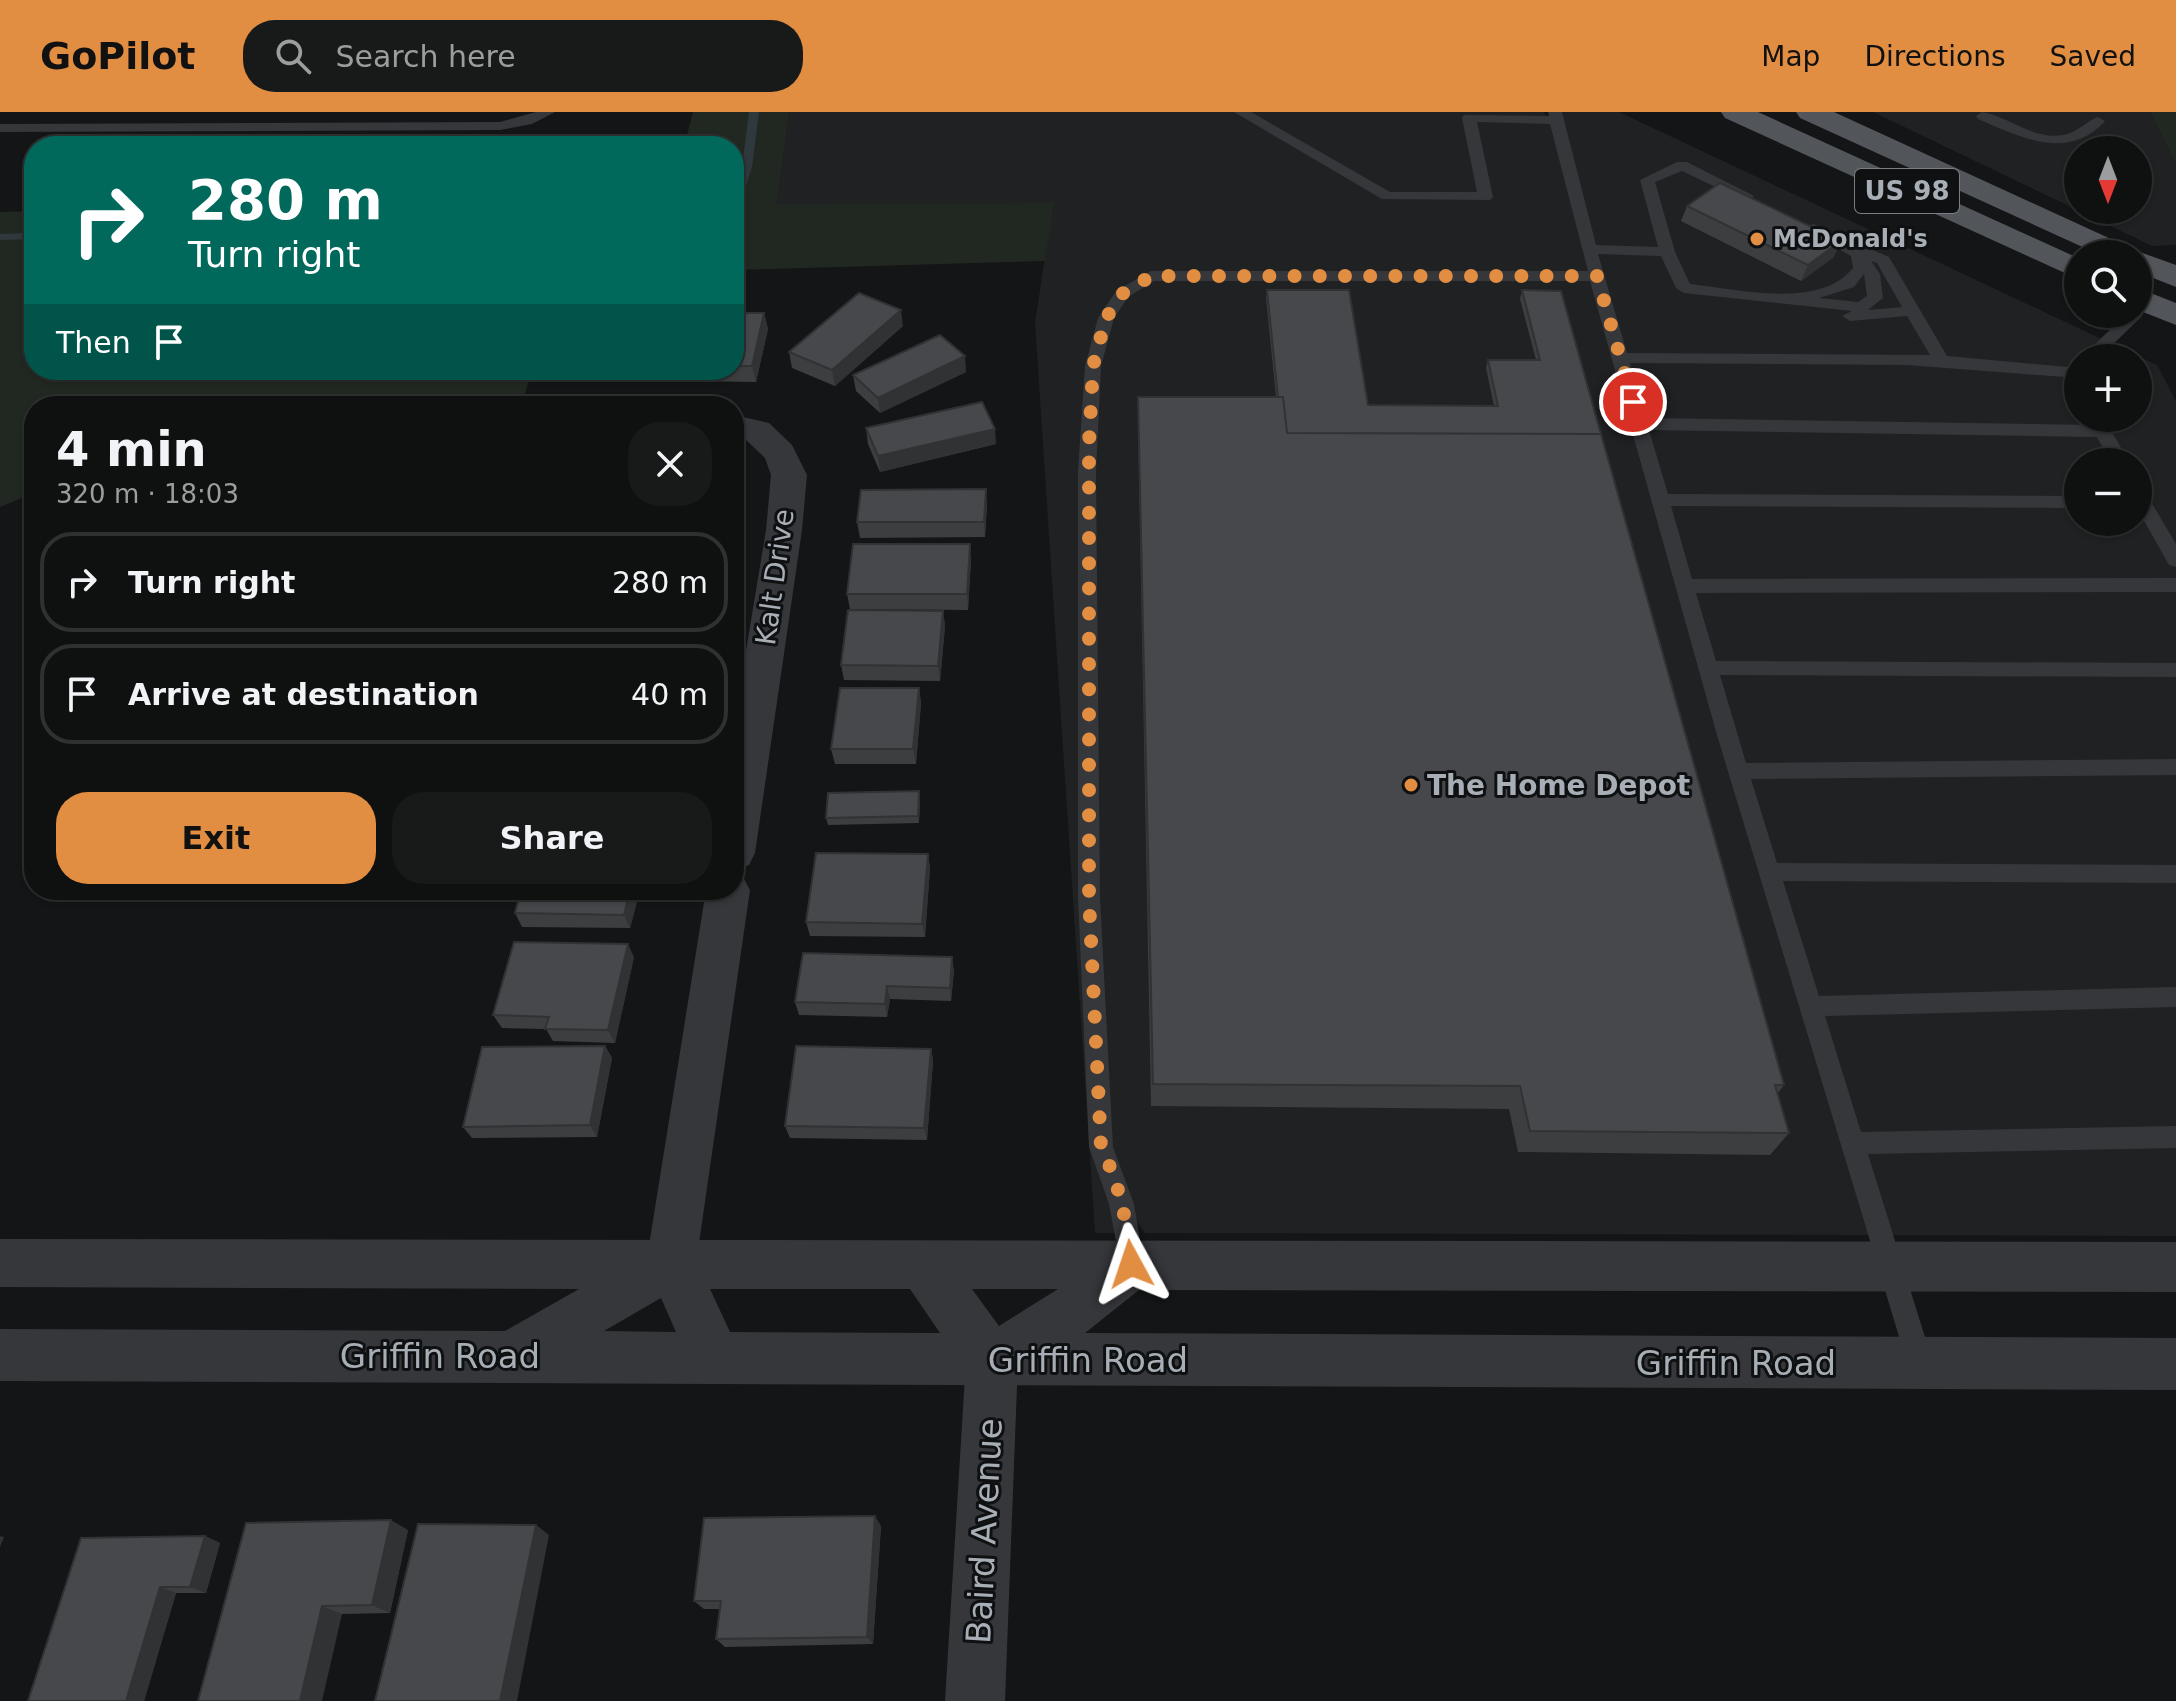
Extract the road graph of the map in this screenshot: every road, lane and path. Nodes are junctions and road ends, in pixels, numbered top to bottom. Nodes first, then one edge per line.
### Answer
1 (305, 112) edge
2 (548, 112) edge
3 (1241, 112) edge
4 (1735, 112) edge
5 (1810, 112) edge
6 (2020, 112) edge
7 (1468, 115) edge
8 (1556, 116) edge
9 (1983, 116) dead end
10 (2105, 116) edge
11 (2003, 124) junction
12 (297, 126) junction
13 (0, 128) edge
14 (1762, 204) edge
15 (1802, 224) edge
16 (2093, 240) edge
17 (1589, 249) junction
18 (1667, 252) junction
19 (1858, 253) junction
20 (2064, 264) edge
21 (2152, 266) edge
22 (1597, 276) junction
23 (2176, 277) edge
24 (1792, 299) junction
25 (1911, 311) junction
26 (2124, 328) edge
27 (2105, 344) edge
28 (1620, 358) junction
29 (1940, 359) junction
30 (2064, 372) edge
31 (1639, 424) junction
32 (2064, 424) edge
33 (744, 428) edge
34 (1661, 500) junction
35 (2064, 502) edge
36 (2152, 520) edge
37 (2176, 560) edge
38 (2176, 585) edge
39 (1685, 586) junction
40 (1708, 668) junction
41 (2176, 670) edge
42 (2176, 767) edge
43 (1738, 771) junction
44 (744, 788) edge
45 (1769, 872) junction
46 (2176, 874) edge
47 (726, 900) edge
48 (2176, 997) edge
49 (1810, 1006) junction
50 (2176, 1137) edge
51 (1852, 1143) junction
52 (0, 1263) edge
53 (671, 1264) junction
54 (922, 1264) junction
55 (1131, 1264) junction
56 (1890, 1267) junction
57 (2176, 1267) edge
58 (0, 1355) edge
59 (512, 1356) junction
60 (715, 1357) junction
61 (992, 1360) junction
62 (1920, 1363) junction
63 (2176, 1364) edge
64 (975, 1701) edge

1 - 12 lane
2 - 12 lane
3 - 7 lane
4 - 20 main road, US 98
5 - 16 main road, US 98
6 - 11 lane
7 - 8 lane
8 - 17 lane
9 - 11 lane
10 - 11 lane
12 - 13 lane
14 - 18 lane
15 - 19 lane
17 - 18 lane
17 - 22 lane
18 - 24 lane
19 - 24 lane
19 - 24 lane
19 - 25 lane
21 - 23 main road
22 - 28 lane
22 - 55 lane
24 - 25 lane
25 - 29 lane
26 - 27 lane
28 - 29 lane
28 - 31 lane
29 - 30 lane
31 - 32 lane
31 - 34 lane
33 - 44 street, Kalt Drive
34 - 35 lane
34 - 39 lane
36 - 37 lane
38 - 39 lane
39 - 40 lane
40 - 41 lane
40 - 43 lane
42 - 43 lane
43 - 45 lane
45 - 46 lane
45 - 49 lane
47 - 53 street
48 - 49 lane
49 - 51 lane
50 - 51 lane
51 - 56 lane
52 - 53 street
53 - 54 street
53 - 59 street
53 - 60 street
54 - 55 street
54 - 61 street
55 - 56 street
55 - 61 street
56 - 57 street
56 - 62 lane
58 - 59 street, Griffin Road
59 - 60 street, Griffin Road
60 - 61 street, Griffin Road
61 - 62 street, Griffin Road
61 - 64 street, Baird Avenue
62 - 63 street, Griffin Road

